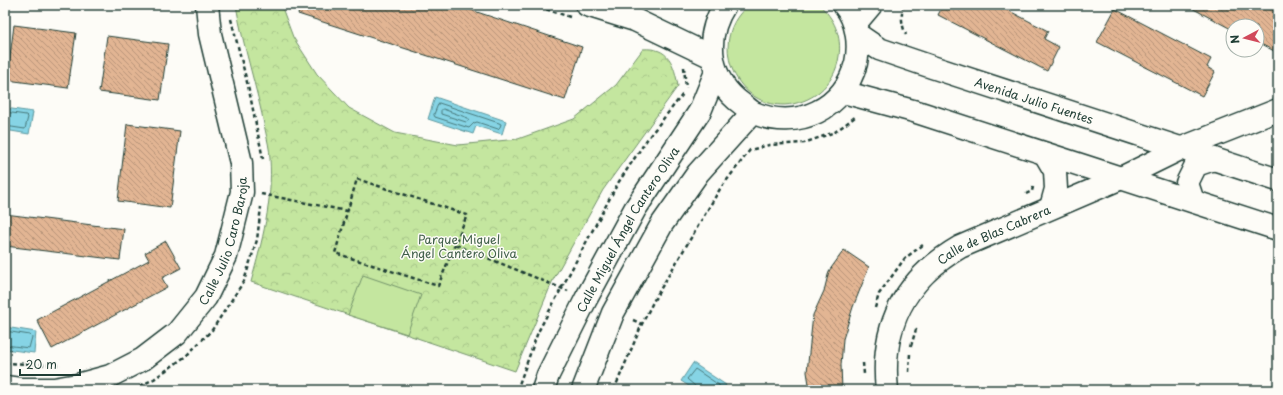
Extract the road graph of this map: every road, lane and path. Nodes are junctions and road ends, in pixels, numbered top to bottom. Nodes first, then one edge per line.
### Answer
1 (207, 5) edge
2 (533, 5) edge
3 (725, 5) edge
4 (844, 5) edge
5 (871, 5) edge
6 (579, 11) edge
7 (856, 29) junction
8 (681, 63) dead end
9 (714, 65) junction
10 (843, 92) junction
11 (1278, 110) edge
12 (752, 113) junction
13 (862, 116) dead end
14 (1182, 148) junction
15 (1045, 154) junction
16 (1214, 159) junction
17 (1119, 179) junction
18 (1278, 180) edge
19 (1034, 184) dead end
20 (242, 192) junction
21 (1020, 198) dead end
22 (1193, 201) junction
23 (1051, 207) junction
24 (347, 211) junction
25 (1278, 229) edge
26 (928, 241) dead end
27 (456, 244) junction
28 (561, 288) junction
29 (586, 299) junction
30 (613, 313) junction
31 (874, 313) dead end
32 (918, 321) dead end
33 (642, 324) junction
34 (864, 362) dead end
35 (5, 363) edge
36 (64, 365) dead end
37 (864, 376) dead end
38 (909, 376) dead end
39 (5, 388) edge
40 (1278, 388) edge
41 (54, 390) edge
42 (517, 390) edge
43 (543, 390) edge
44 (584, 390) edge
45 (614, 390) edge
46 (886, 390) edge
47 (1273, 390) edge

1 - 20 street, Calle Julio Caro Baroja
2 - 6 path
3 - 9 street
4 - 7 street
5 - 7 street
6 - 9 street
7 - 10 street
7 - 14 street, Avenida Julio Fuentes
8 - 28 path
9 - 12 street
9 - 29 street, Calle Miguel Ángel Cantero Oliva
10 - 12 street
10 - 15 street
11 - 14 street, Calle de Blas Cabrera
12 - 30 street
13 - 33 path
14 - 16 street, Avenida Julio Fuentes
14 - 17 street, Calle de Blas Cabrera
15 - 17 street
15 - 23 street
16 - 18 street, Avenida Julio Fuentes
16 - 22 street
17 - 22 street
17 - 23 street, Calle de Blas Cabrera
19 - 21 path
20 - 24 path
20 - 41 street, Calle Julio Caro Baroja
22 - 25 street
23 - 46 street, Calle de Blas Cabrera
24 - 27 path
24 - 27 path
26 - 31 path
27 - 28 path
28 - 29 path
28 - 42 path
29 - 43 street, Calle Miguel Ángel Cantero Oliva
30 - 33 path
30 - 44 street
32 - 38 path
33 - 45 path
34 - 37 path
35 - 36 path
39 - 41 street, Calle Julio Caro Baroja
40 - 47 path

